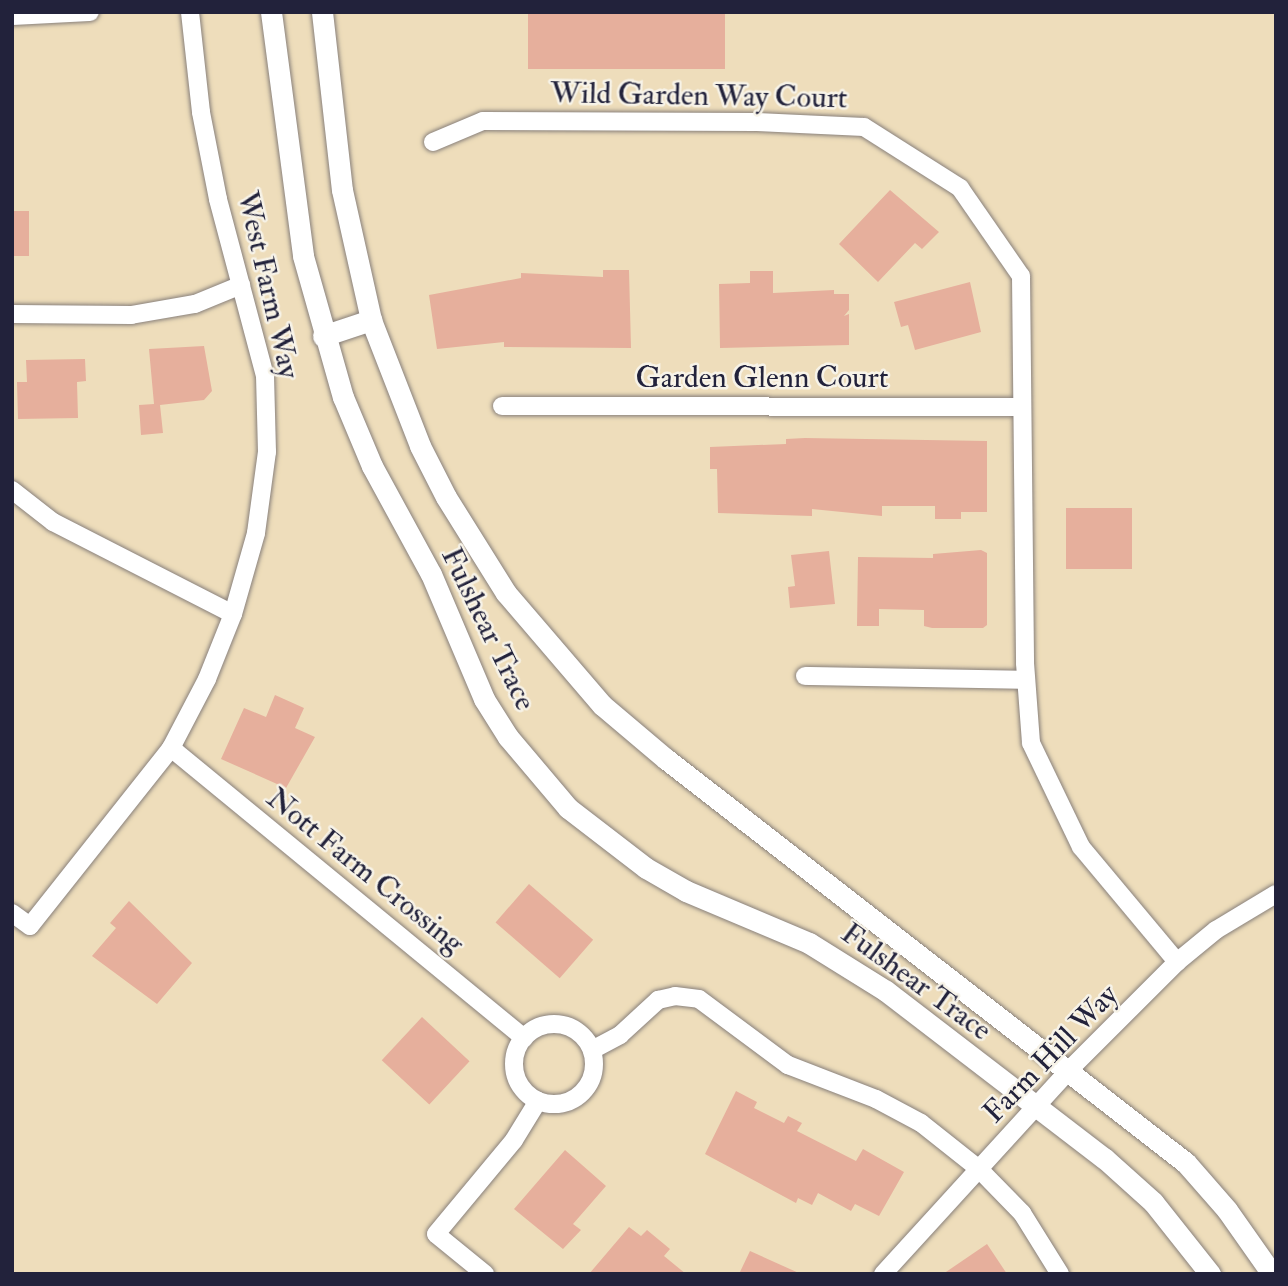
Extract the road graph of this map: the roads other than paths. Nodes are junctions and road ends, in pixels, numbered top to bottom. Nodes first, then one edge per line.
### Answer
1 (90, 12) edge
2 (190, 12) edge
3 (271, 12) edge
4 (322, 12) edge
5 (12, 16) edge
6 (433, 142) dead end
7 (241, 285) junction
8 (12, 314) edge
9 (370, 320) junction
10 (323, 336) junction
11 (502, 406) dead end
12 (1022, 407) junction
13 (12, 490) edge
14 (233, 614) junction
15 (1025, 671) junction
16 (805, 676) dead end
17 (171, 748) junction
18 (1276, 894) edge
19 (12, 913) edge
20 (1177, 962) junction
21 (524, 1038) junction
22 (592, 1050) junction
23 (1069, 1070) junction
24 (538, 1101) junction
25 (1036, 1107) junction
26 (979, 1169) junction
27 (485, 1274) edge
28 (883, 1274) edge
29 (1060, 1274) edge
30 (1210, 1274) edge
31 (1272, 1274) edge

1 - 5 street
2 - 7 street, West Farm Way
3 - 10 street, Fulshear Trace
4 - 9 street, Fulshear Trace
6 - 12 street, Wild Garden Way Court
7 - 8 street
7 - 14 street, West Farm Way
9 - 10 street
9 - 23 street, Fulshear Trace
10 - 25 street, Fulshear Trace
11 - 12 street, Garden Glenn Court
12 - 15 street, Wild Garden Way Court
13 - 14 street
14 - 17 street, West Farm Way
15 - 16 street
15 - 20 street, Wild Garden Way Court
17 - 19 street, West Farm Way
17 - 21 street, Nott Farm Crossing
18 - 20 street, Farm Hill Way
20 - 23 street, Farm Hill Way
21 - 22 street
21 - 24 street
22 - 24 street
22 - 26 street
23 - 25 street, Farm Hill Way
23 - 31 street, Fulshear Trace
24 - 27 street
25 - 26 street, Farm Hill Way
25 - 30 street, Fulshear Trace
26 - 28 street, Farm Hill Way
26 - 29 street

